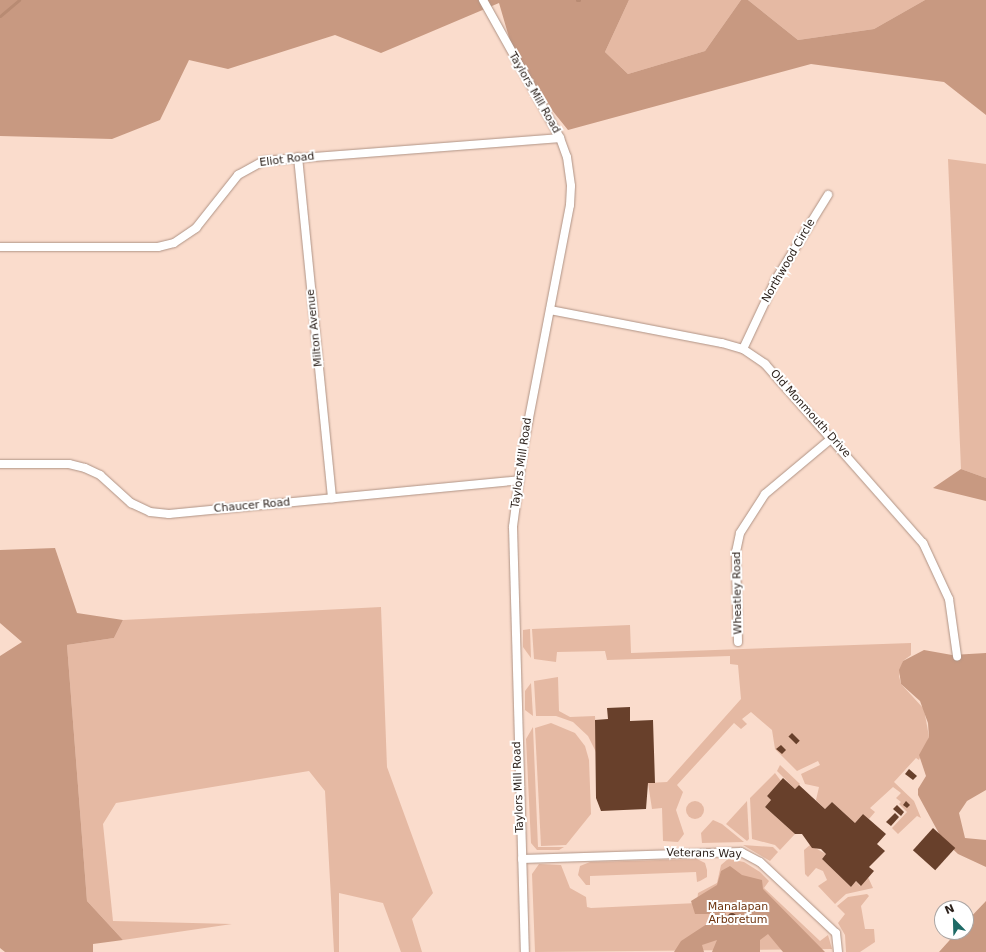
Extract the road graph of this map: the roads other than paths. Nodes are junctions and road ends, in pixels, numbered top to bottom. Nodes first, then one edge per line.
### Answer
1 (483, 0) edge
2 (560, 138) junction
3 (298, 157) junction
4 (828, 195) dead end
5 (0, 247) edge
6 (550, 310) junction
7 (743, 349) junction
8 (832, 438) junction
9 (0, 464) edge
10 (519, 480) junction
11 (332, 498) junction
12 (738, 642) dead end
13 (957, 656) dead end
14 (522, 858) junction
15 (526, 952) edge
16 (838, 952) edge

1 - 2 street, Taylors Mill Road
2 - 3 street, Eliot Road
2 - 6 street, Taylors Mill Road
3 - 5 street, Eliot Road
3 - 11 street, Milton Avenue
4 - 7 street, Northwood Circle
6 - 7 street, Old Monmouth Drive
6 - 10 street, Taylors Mill Road
7 - 8 street, Old Monmouth Drive
8 - 12 street, Wheatley Road
8 - 13 street, Old Monmouth Drive
9 - 11 street, Chaucer Road
10 - 11 street, Chaucer Road
10 - 14 street, Taylors Mill Road
14 - 15 street, Taylors Mill Road
14 - 16 street, Veterans Way

